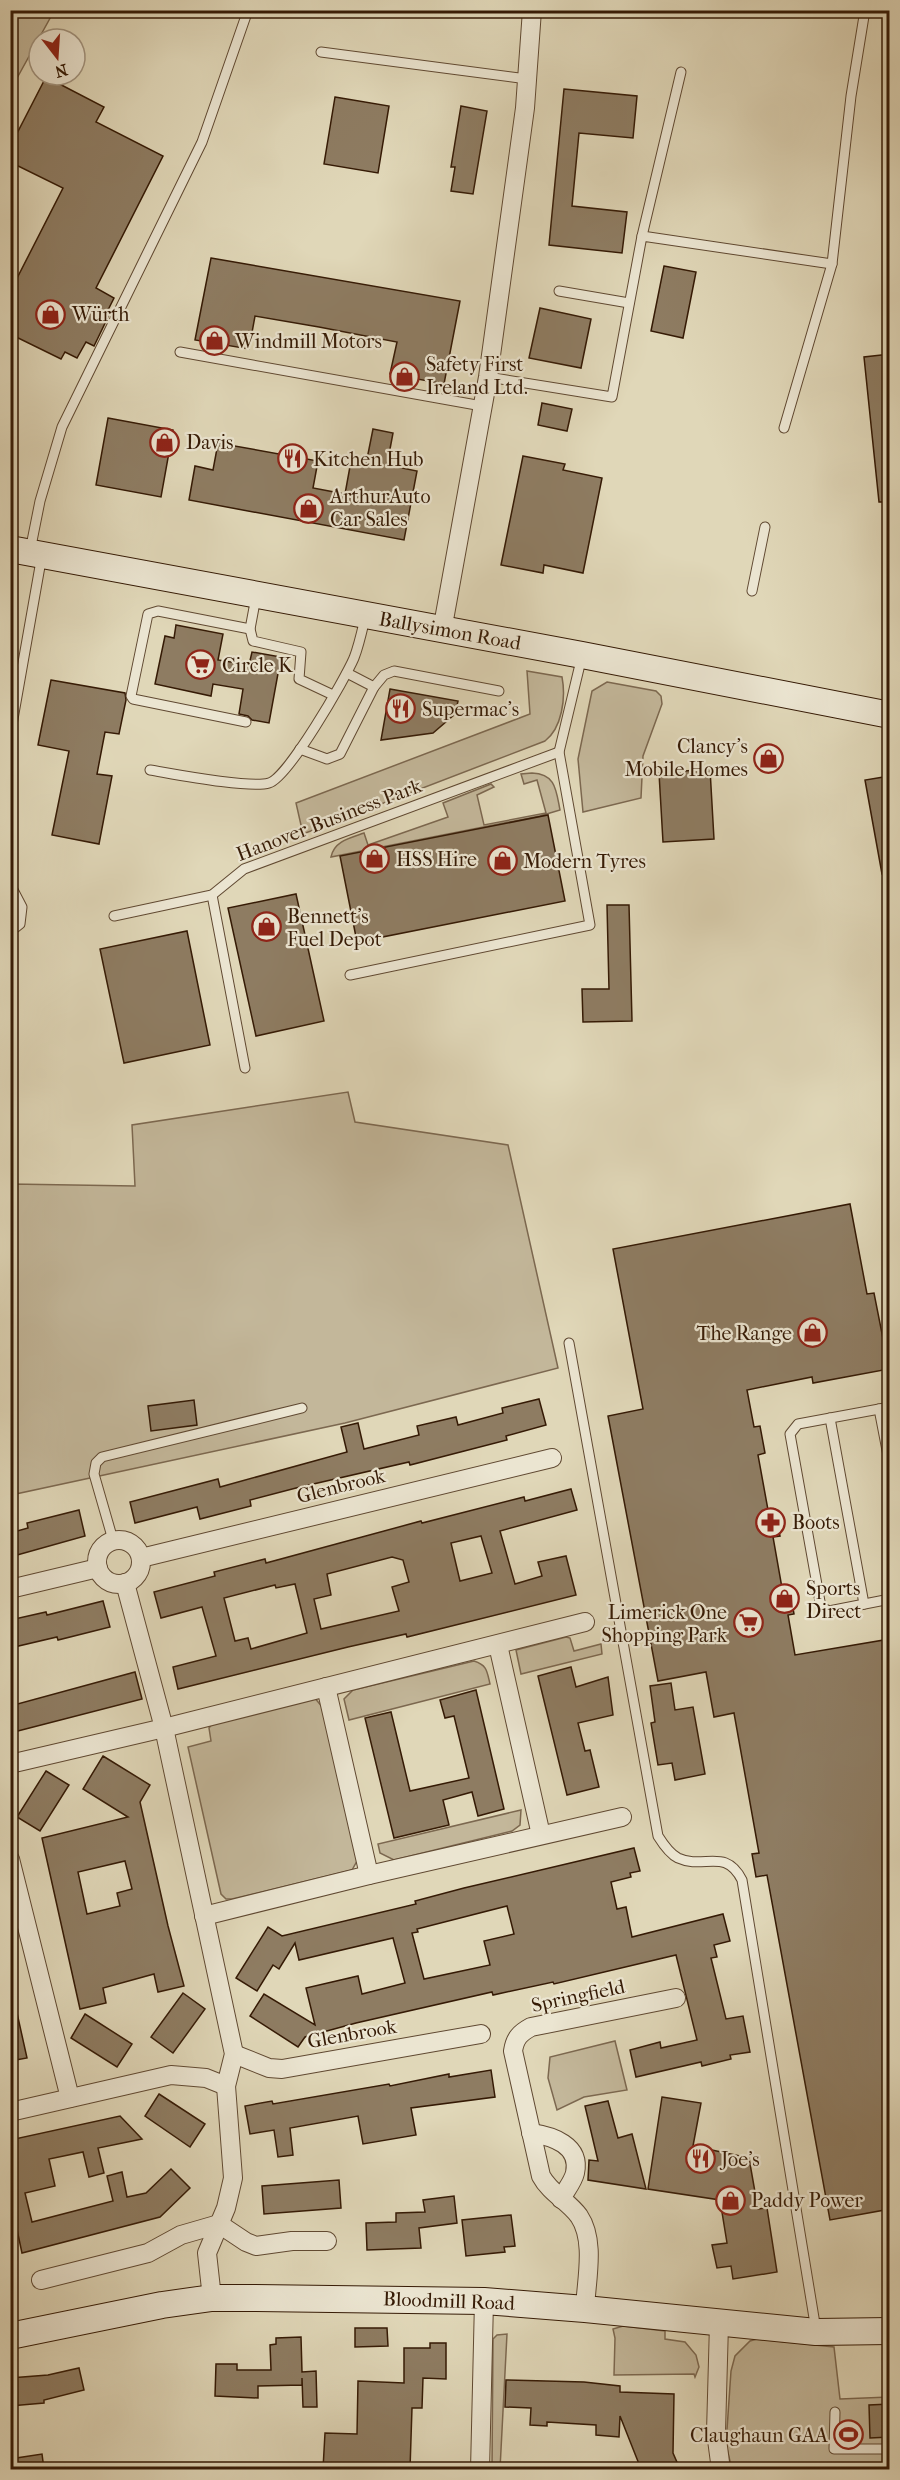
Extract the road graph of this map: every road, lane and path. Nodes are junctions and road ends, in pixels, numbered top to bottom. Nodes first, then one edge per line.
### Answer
1 (248, 10) edge
2 (532, 10) edge
3 (865, 10) edge
4 (321, 52) dead end
5 (681, 72) dead end
6 (527, 79) junction
7 (642, 236) junction
8 (832, 264) junction
9 (559, 291) dead end
10 (629, 303) junction
11 (180, 352) dead end
12 (488, 377) junction
13 (482, 406) junction
14 (784, 428) dead end
15 (765, 526) dead end
16 (27, 553) edge
17 (752, 591) dead end
18 (256, 596) junction
19 (366, 615) junction
20 (250, 629) junction
21 (442, 631) junction
22 (582, 655) junction
23 (347, 673) junction
24 (374, 687) junction
25 (499, 691) dead end
26 (333, 695) junction
27 (890, 715) edge
28 (246, 722) dead end
29 (10, 736) edge
30 (300, 748) junction
31 (559, 752) junction
32 (150, 770) dead end
33 (10, 884) edge
34 (212, 895) junction
35 (114, 916) dead end
36 (10, 932) edge
37 (350, 975) dead end
38 (245, 1068) dead end
39 (569, 1343) dead end
40 (890, 1407) edge
41 (302, 1408) dead end
42 (879, 1409) junction
43 (830, 1418) junction
44 (552, 1458) dead end
45 (890, 1466) edge
46 (113, 1540) junction
47 (141, 1558) junction
48 (98, 1568) junction
49 (125, 1583) junction
50 (10, 1589) edge
51 (890, 1599) edge
52 (864, 1604) junction
53 (585, 1622) dead end
54 (498, 1645) junction
55 (326, 1687) junction
56 (164, 1728) junction
57 (10, 1764) edge
58 (622, 1817) dead end
59 (541, 1835) junction
60 (10, 1858) edge
61 (369, 1875) junction
62 (204, 1916) junction
63 (676, 1998) dead end
64 (481, 2034) dead end
65 (234, 2054) junction
66 (226, 2086) junction
67 (70, 2098) junction
68 (10, 2112) edge
69 (531, 2133) junction
70 (561, 2199) junction
71 (219, 2224) junction
72 (327, 2241) dead end
73 (41, 2280) dead end
74 (212, 2298) junction
75 (484, 2301) junction
76 (585, 2309) junction
77 (719, 2324) junction
78 (890, 2331) edge
79 (816, 2332) junction
80 (10, 2336) edge
81 (835, 2412) dead end
82 (890, 2449) edge
83 (480, 2469) edge
84 (721, 2469) edge

1 - 16 lane
2 - 6 street
3 - 8 lane
4 - 6 lane
5 - 7 lane
6 - 12 street
7 - 8 lane
7 - 10 lane
8 - 14 lane
9 - 10 lane
10 - 12 lane
11 - 13 lane
12 - 13 street
13 - 21 street
15 - 17 lane
16 - 18 street, Ballysimon Road
16 - 29 lane
18 - 19 street, Ballysimon Road
18 - 20 lane
19 - 21 street, Ballysimon Road
19 - 23 lane
20 - 26 lane
20 - 28 lane
21 - 22 street, Ballysimon Road
22 - 27 street, Ballysimon Road
22 - 31 lane
23 - 24 lane
23 - 26 lane
24 - 25 lane
24 - 30 lane
26 - 30 lane
30 - 32 lane
31 - 34 lane, Hanover Business Park
31 - 37 lane
33 - 36 lane
34 - 35 lane, Hanover Business Park
34 - 38 lane
39 - 79 lane
40 - 42 lane
41 - 46 lane
42 - 43 lane
42 - 45 lane
43 - 52 lane
43 - 52 lane
44 - 47 street, Glenbrook
46 - 47 street
46 - 48 street
47 - 49 street
48 - 49 street
48 - 50 street
49 - 56 street
51 - 52 lane
53 - 54 street
54 - 55 street
54 - 59 street
55 - 56 street
55 - 61 street
56 - 57 street
56 - 62 street
58 - 59 street
59 - 61 street
60 - 67 street
61 - 62 street
62 - 65 street
63 - 69 street, Springfield
64 - 65 street, Glenbrook
65 - 66 street
66 - 67 street
66 - 71 street
67 - 68 street
69 - 70 street, Springfield
69 - 70 street
70 - 76 street, Springfield
71 - 72 street
71 - 73 street
71 - 74 street
74 - 75 street, Bloodmill Road
74 - 80 street, Bloodmill Road
75 - 76 street, Bloodmill Road
75 - 83 street
76 - 77 street, Bloodmill Road
77 - 79 street, Bloodmill Road
77 - 84 street
78 - 79 street, Bloodmill Road
81 - 82 lane

